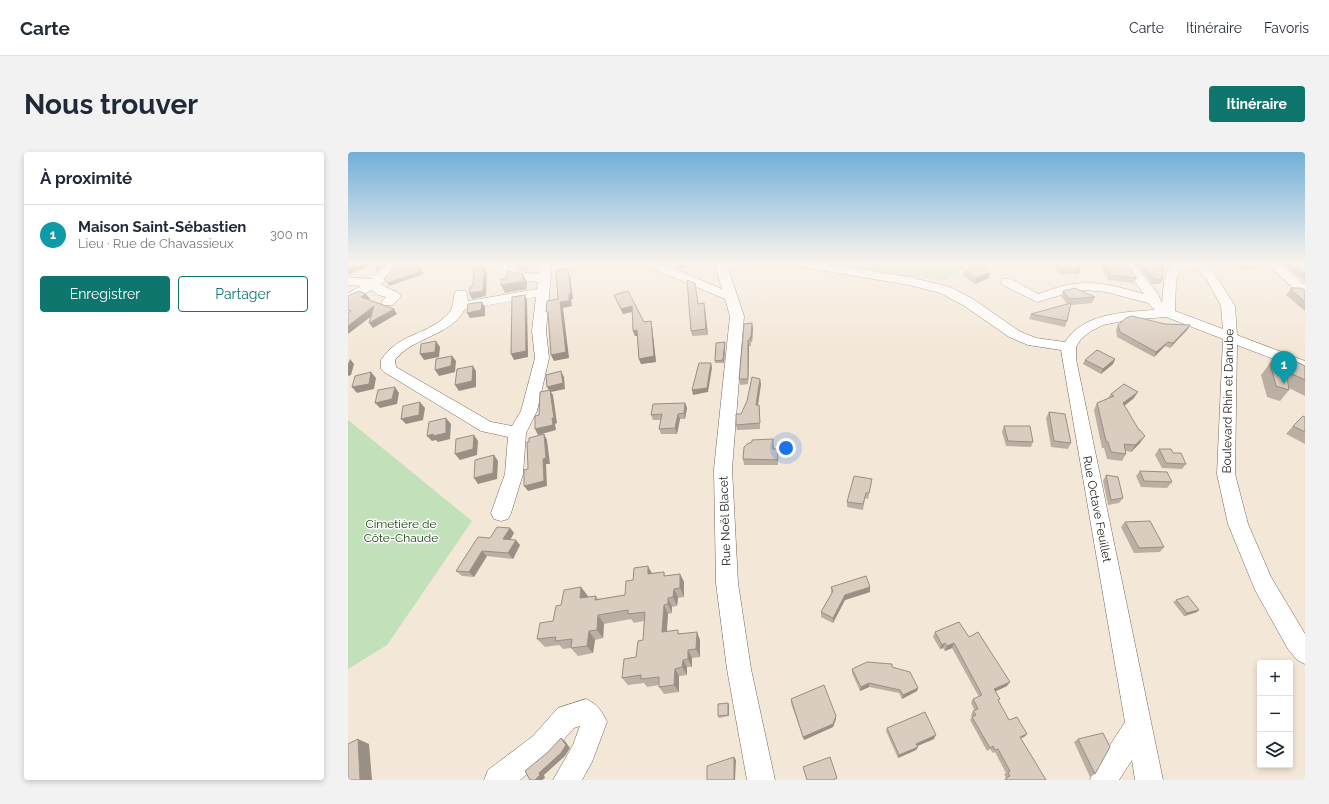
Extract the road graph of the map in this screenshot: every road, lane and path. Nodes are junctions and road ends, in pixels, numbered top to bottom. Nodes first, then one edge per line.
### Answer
1 (359, 291) edge
2 (382, 291) edge
3 (509, 291) edge
4 (543, 291) edge
5 (717, 291) edge
6 (729, 291) edge
7 (948, 291) edge
8 (1024, 291) edge
9 (1060, 291) edge
10 (1115, 291) edge
11 (1148, 291) edge
12 (1169, 291) edge
13 (1219, 291) edge
14 (731, 297) junction
15 (348, 298) edge
16 (1154, 301) junction
17 (388, 302) dead end
18 (1168, 313) junction
19 (1230, 336) junction
20 (1069, 347) junction
21 (1305, 366) edge
22 (518, 433) junction
23 (501, 513) dead end
24 (1305, 652) edge
25 (1138, 725) junction
26 (498, 780) edge
27 (567, 780) edge
28 (761, 780) edge
29 (1104, 780) edge
30 (1149, 780) edge

1 - 15 street
2 - 17 street
3 - 22 street
4 - 22 street
5 - 14 street
6 - 14 street, Rue Noël Blacet
7 - 20 street
8 - 9 street
10 - 16 street
11 - 16 street
12 - 18 street
13 - 19 street, Boulevard Rhin et Danube
14 - 28 street, Rue Noël Blacet
16 - 18 street
18 - 19 street
18 - 20 street
19 - 21 street
19 - 24 street, Boulevard Rhin et Danube
20 - 25 street, Rue Octave Feuillet
22 - 23 street
25 - 29 street
25 - 30 street, Rue Octave Feuillet
26 - 27 street

